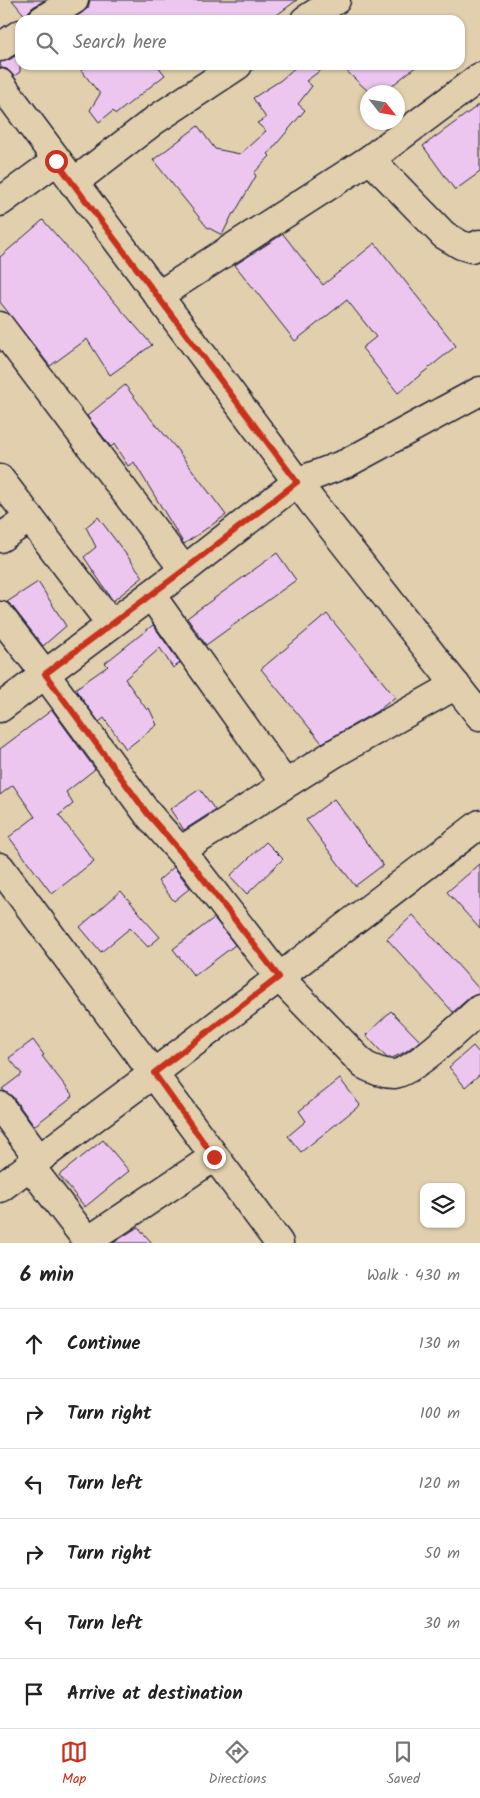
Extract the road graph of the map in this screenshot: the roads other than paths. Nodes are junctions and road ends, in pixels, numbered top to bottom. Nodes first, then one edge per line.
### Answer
1 (74, 0) edge
2 (336, 0) edge
3 (50, 15) edge
4 (314, 15) edge
5 (15, 37) edge
6 (0, 47) edge
7 (230, 70) edge
8 (480, 77) edge
9 (0, 83) edge
10 (370, 159) junction
11 (56, 161) junction
12 (73, 183) junction
13 (0, 202) edge
14 (480, 244) edge
15 (158, 295) junction
16 (0, 326) edge
17 (480, 391) edge
18 (0, 478) edge
19 (297, 482) junction
20 (30, 518) junction
21 (0, 538) edge
22 (184, 570) junction
23 (151, 595) junction
24 (0, 616) edge
25 (111, 624) junction
26 (45, 674) junction
27 (456, 685) junction
28 (0, 708) edge
29 (480, 716) edge
30 (285, 784) junction
31 (480, 824) edge
32 (180, 851) junction
33 (0, 867) edge
34 (279, 977) junction
35 (480, 1009) edge
36 (154, 1073) junction
37 (0, 1106) edge
38 (214, 1157) junction
39 (35, 1163) junction
40 (0, 1188) edge
41 (89, 1242) edge
42 (279, 1243) edge

1 - 3 street
2 - 4 street
5 - 6 street
7 - 12 street
8 - 10 street
9 - 11 street
10 - 14 street
10 - 15 street
11 - 12 street
11 - 13 street
12 - 15 street
15 - 19 street
16 - 22 street
17 - 19 street
18 - 20 street
19 - 22 street
19 - 27 street
20 - 21 street
20 - 25 street
22 - 23 street
23 - 25 street
23 - 30 street
24 - 26 street
25 - 26 street
26 - 28 street
26 - 32 street
27 - 29 street
27 - 30 street
30 - 32 street
31 - 34 street
32 - 34 street
33 - 36 street
34 - 35 street
34 - 36 street
36 - 38 street
36 - 39 street
37 - 39 street
38 - 41 street
38 - 42 street
39 - 40 street
39 - 41 street

